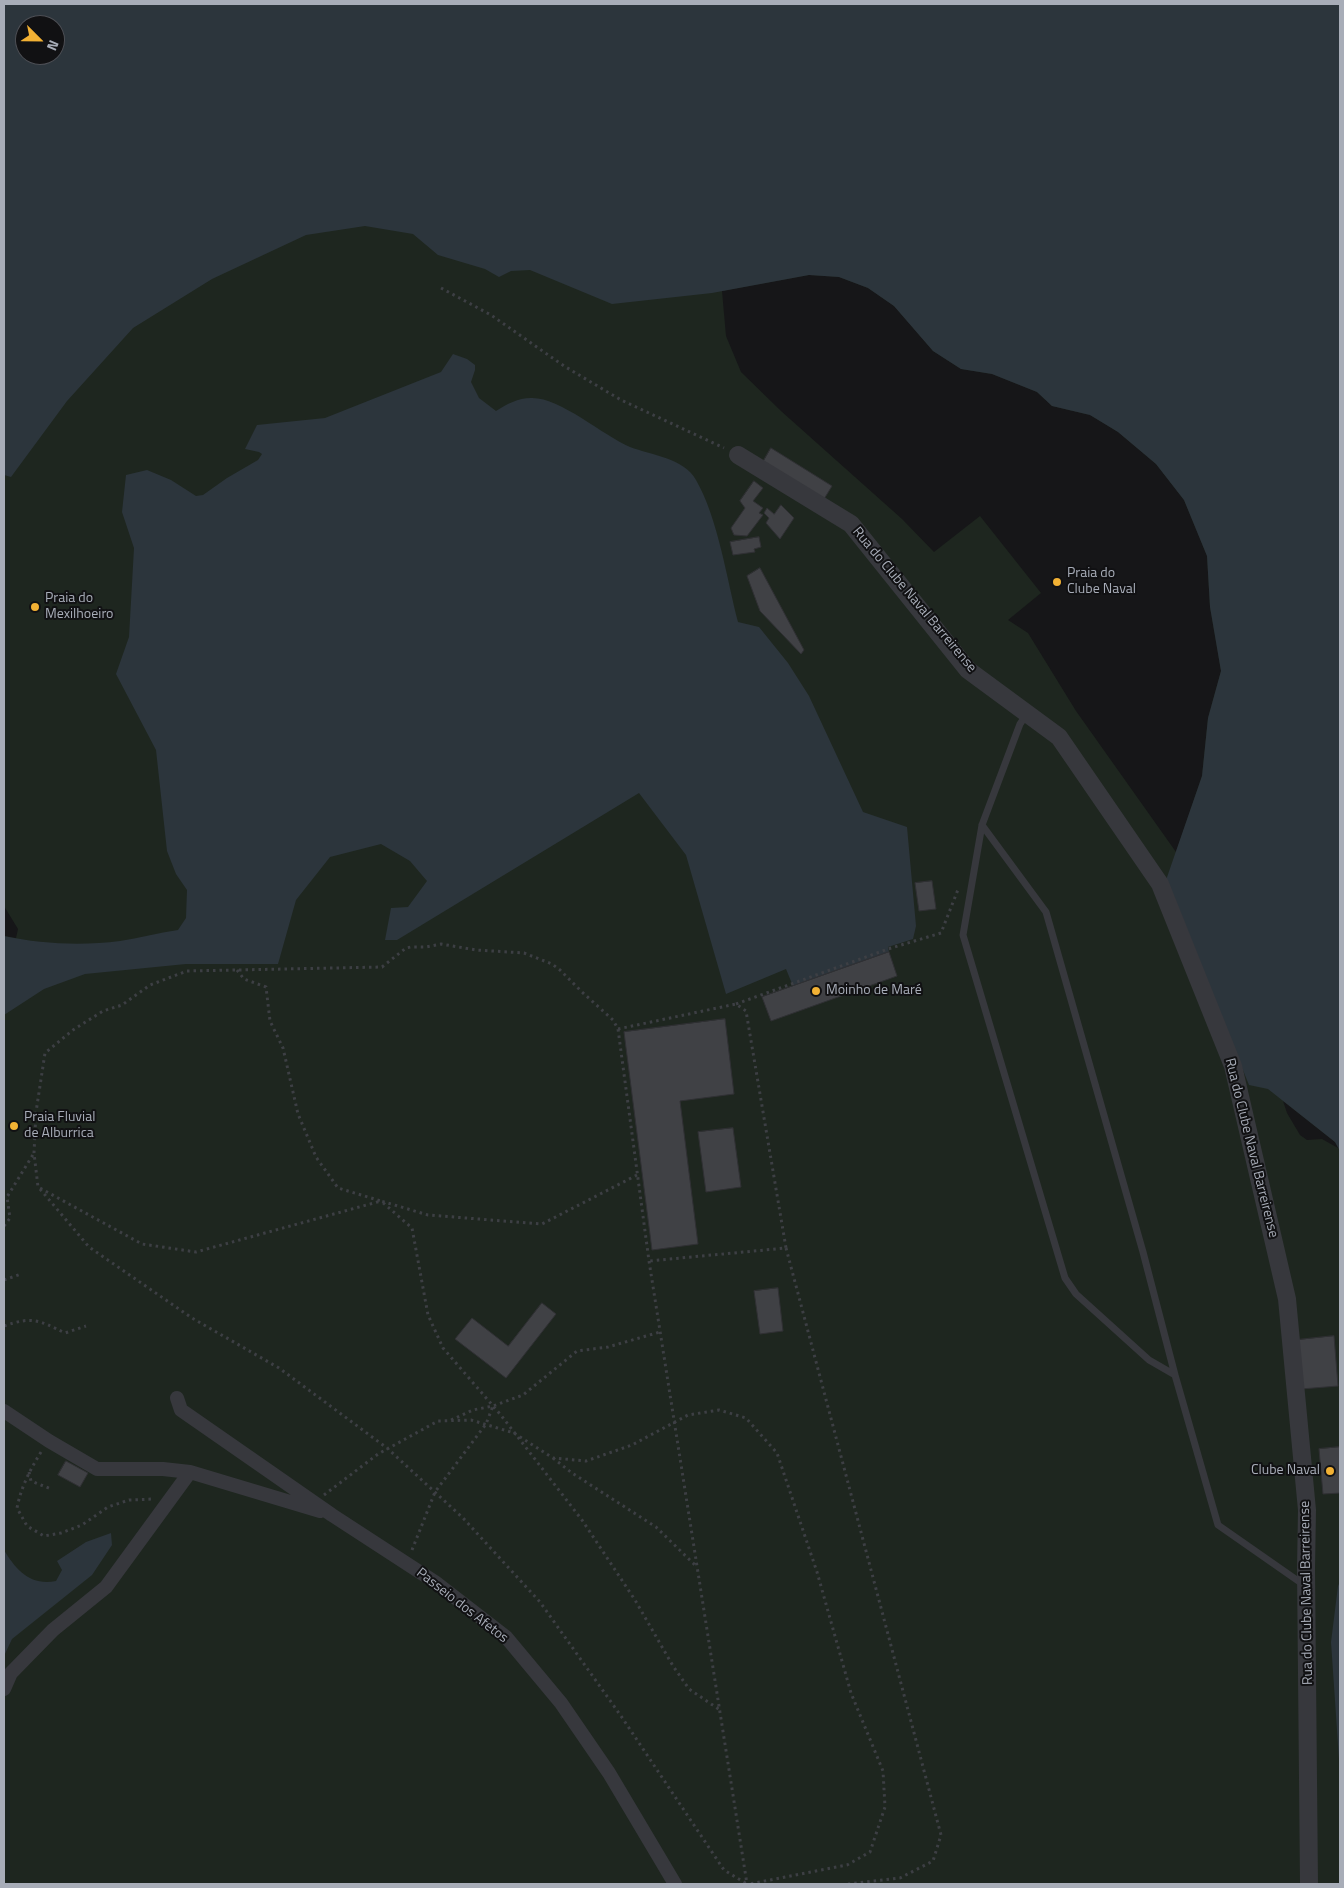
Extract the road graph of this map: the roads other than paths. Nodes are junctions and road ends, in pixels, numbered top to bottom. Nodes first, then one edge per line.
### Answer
1 (738, 455) road end
2 (1027, 713) junction
3 (982, 825) junction
4 (1175, 1375) junction
5 (177, 1398) dead end
6 (4, 1411) edge
7 (190, 1472) junction
8 (332, 1515) junction
9 (1306, 1587) junction
10 (4, 1690) edge
11 (675, 1884) edge
12 (1310, 1884) edge

1 - 2 street, Rua do Clube Naval Barreirense
2 - 3 lane
2 - 9 street, Rua do Clube Naval Barreirense
3 - 4 lane
3 - 4 lane
4 - 9 lane
5 - 8 street, Passeio dos Afetos
6 - 7 street
7 - 8 street
7 - 10 street
8 - 11 street, Passeio dos Afetos
9 - 12 street, Rua do Clube Naval Barreirense

